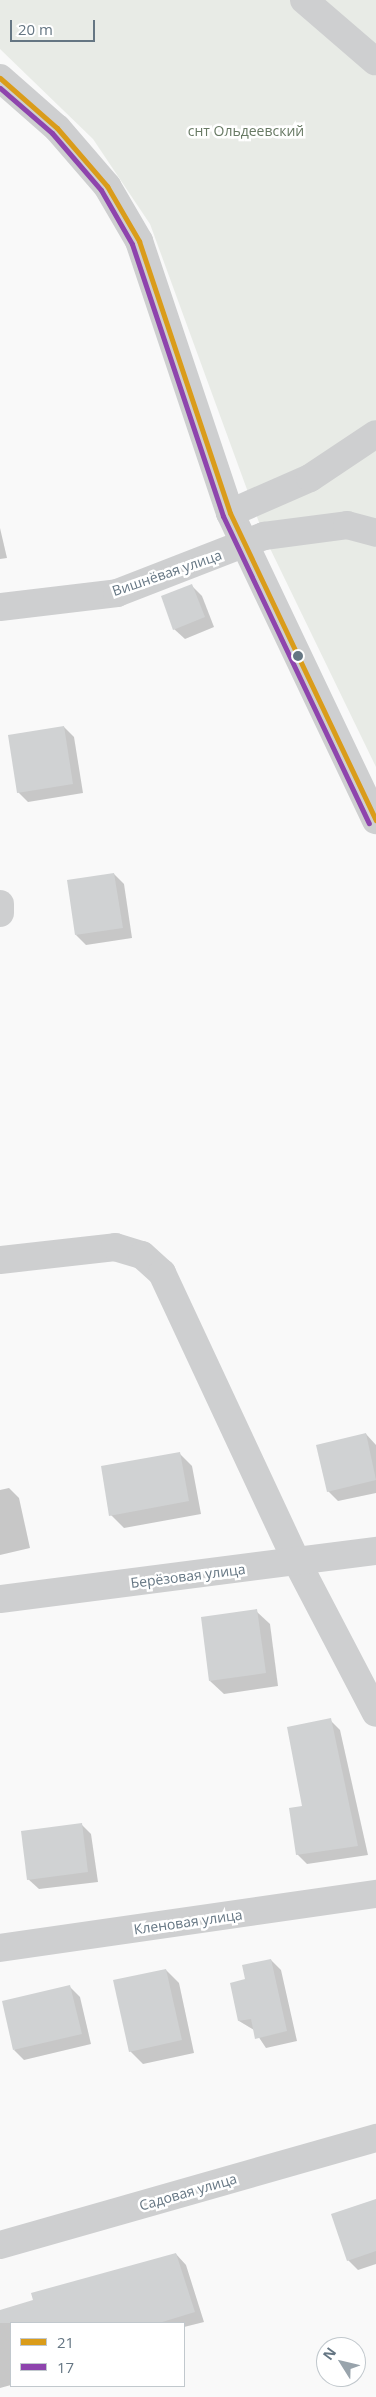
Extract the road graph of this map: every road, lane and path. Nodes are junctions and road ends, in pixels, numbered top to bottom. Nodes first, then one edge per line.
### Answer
1 (304, 0) edge
2 (375, 61) edge
3 (0, 78) edge
4 (376, 434) edge
5 (230, 513) junction
6 (376, 533) edge
7 (244, 546) junction
8 (0, 607) edge
9 (376, 820) edge
10 (0, 1260) edge
11 (376, 1551) edge
12 (297, 1562) junction
13 (0, 1599) edge
14 (376, 1713) edge
15 (376, 1894) edge
16 (0, 1948) edge
17 (376, 2138) edge
18 (0, 2245) edge

1 - 2 street
3 - 5 street
4 - 5 street
5 - 7 street
6 - 7 street, Вишнёвая улица
7 - 8 street, Вишнёвая улица
7 - 9 street
10 - 12 street
11 - 12 street, Берёзовая улица
12 - 13 street, Берёзовая улица
12 - 14 street
15 - 16 street, Кленовая улица
17 - 18 street, Садовая улица

